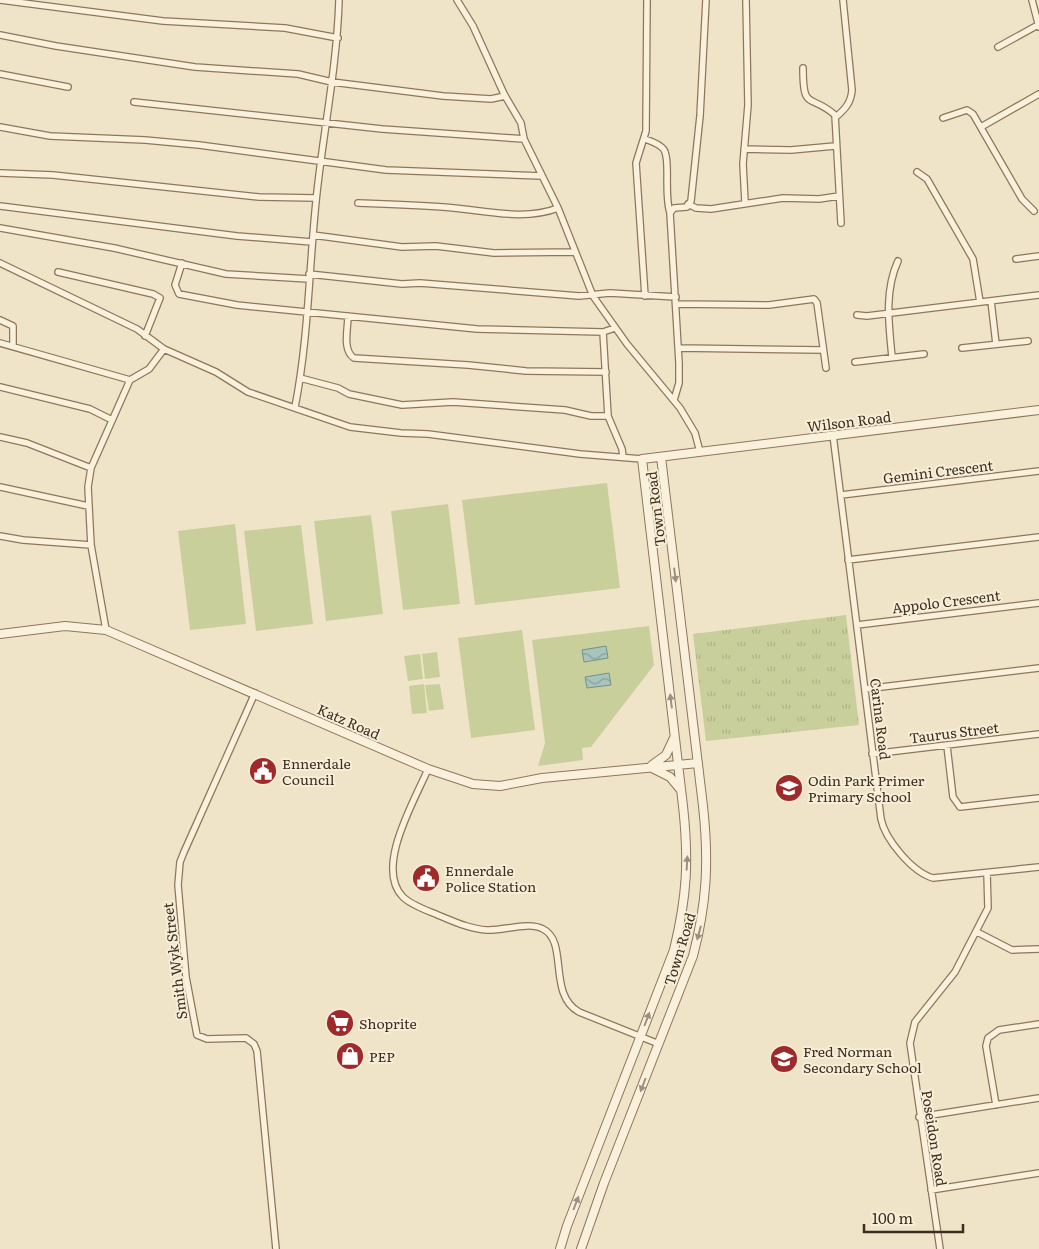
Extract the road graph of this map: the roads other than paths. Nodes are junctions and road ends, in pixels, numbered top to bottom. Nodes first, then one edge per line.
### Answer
1 (0, 0) edge
2 (339, 0) edge
3 (457, 0) edge
4 (647, 0) edge
5 (706, 0) edge
6 (746, 0) edge
7 (843, 0) edge
8 (1032, 0) edge
9 (1038, 26) edge
10 (0, 34) edge
11 (338, 38) junction
12 (998, 47) dead end
13 (803, 68) dead end
14 (0, 74) edge
15 (332, 82) junction
16 (68, 87) dead end
17 (1039, 94) edge
18 (505, 96) junction
19 (134, 102) dead end
20 (836, 117) junction
21 (943, 118) dead end
22 (327, 124) junction
23 (0, 127) edge
24 (981, 127) junction
25 (524, 139) junction
26 (645, 139) junction
27 (835, 146) junction
28 (744, 149) junction
29 (321, 162) junction
30 (917, 172) dead end
31 (0, 173) edge
32 (542, 176) junction
33 (839, 196) junction
34 (316, 198) junction
35 (358, 202) dead end
36 (745, 202) junction
37 (688, 204) junction
38 (0, 206) edge
39 (558, 208) junction
40 (1034, 211) dead end
41 (670, 213) junction
42 (841, 223) dead end
43 (0, 228) edge
44 (313, 235) junction
45 (312, 242) junction
46 (574, 252) junction
47 (1039, 256) edge
48 (1016, 259) dead end
49 (898, 261) dead end
50 (0, 263) edge
51 (182, 263) junction
52 (58, 272) dead end
53 (309, 276) junction
54 (1039, 295) edge
55 (593, 296) junction
56 (645, 296) junction
57 (676, 297) junction
58 (991, 300) junction
59 (980, 302) junction
60 (676, 304) junction
61 (307, 311) junction
62 (888, 313) junction
63 (857, 315) dead end
64 (348, 316) junction
65 (0, 320) edge
66 (615, 328) junction
67 (603, 332) junction
68 (146, 336) junction
69 (1028, 341) dead end
70 (0, 343) edge
71 (996, 344) junction
72 (13, 346) junction
73 (678, 348) junction
74 (962, 348) dead end
75 (164, 349) junction
76 (823, 350) junction
77 (924, 354) dead end
78 (892, 357) junction
79 (854, 362) dead end
80 (826, 368) dead end
81 (606, 372) junction
82 (300, 378) junction
83 (130, 380) junction
84 (0, 388) edge
85 (674, 400) junction
86 (295, 407) junction
87 (1039, 410) edge
88 (608, 416) junction
89 (112, 420) junction
90 (833, 435) junction
91 (0, 437) edge
92 (700, 452) junction
93 (623, 457) junction
94 (661, 457) junction
95 (642, 459) junction
96 (91, 468) junction
97 (1039, 472) edge
98 (0, 487) edge
99 (840, 495) junction
100 (88, 506) junction
101 (0, 536) edge
102 (1039, 537) edge
103 (91, 545) junction
104 (848, 560) junction
105 (1039, 603) edge
106 (857, 625) junction
107 (106, 630) junction
108 (0, 634) edge
109 (1039, 668) edge
110 (865, 690) junction
111 (255, 693) junction
112 (1039, 734) edge
113 (675, 735) junction
114 (946, 746) junction
115 (872, 754) junction
116 (698, 763) junction
117 (678, 764) junction
118 (648, 767) junction
119 (428, 769) junction
120 (681, 791) junction
121 (1039, 798) edge
122 (1039, 867) edge
123 (987, 873) junction
124 (977, 932) junction
125 (1039, 948) edge
126 (1039, 1024) edge
127 (640, 1036) junction
128 (660, 1044) junction
129 (1039, 1098) edge
130 (996, 1105) junction
131 (920, 1116) junction
132 (1039, 1173) edge
133 (931, 1190) junction
134 (276, 1249) edge
135 (560, 1249) edge
136 (581, 1249) edge
137 (940, 1249) edge

1 - 11 street
2 - 11 street
3 - 18 street
4 - 26 street
5 - 37 street
6 - 28 street
7 - 20 street
8 - 9 street
9 - 12 street
10 - 15 street
11 - 15 street
13 - 20 street
14 - 16 street
15 - 18 street
15 - 22 street
17 - 24 street
18 - 25 street
19 - 22 street
20 - 27 street
21 - 24 street
22 - 25 street
22 - 29 street
23 - 29 street
24 - 40 street
25 - 32 street
26 - 41 street
26 - 56 street
27 - 28 street
27 - 33 street
28 - 36 street
29 - 32 street
29 - 34 street
30 - 59 street
31 - 34 street
32 - 39 street
33 - 36 street
33 - 42 street
34 - 44 street
35 - 39 street
36 - 37 street
37 - 41 street
38 - 45 street
39 - 46 street
41 - 57 street
43 - 51 street
44 - 45 street
44 - 46 street
45 - 53 street
46 - 55 street
47 - 48 street
49 - 62 street
50 - 68 street
51 - 53 street
51 - 61 street
52 - 68 street
53 - 55 street
53 - 61 street
54 - 58 street
55 - 56 street
55 - 66 street
56 - 57 street
57 - 60 street
58 - 59 street
58 - 71 street
59 - 62 street
60 - 73 street
60 - 76 street
61 - 64 street
61 - 82 street
62 - 63 street
62 - 78 street
64 - 67 street
64 - 81 street
65 - 72 street
66 - 67 street
66 - 85 street
67 - 81 street
68 - 75 street
69 - 71 street
70 - 72 street
71 - 74 street
72 - 83 street
73 - 76 street
73 - 85 street
75 - 83 street
75 - 86 street
76 - 80 street
77 - 78 street
78 - 79 street
81 - 88 street
82 - 86 street
82 - 88 street
83 - 89 street
84 - 89 street
85 - 92 street
86 - 93 street
87 - 90 street, Wilson Road
88 - 93 street
89 - 96 street
90 - 92 street, Wilson Road
90 - 99 street, Carina Road
91 - 96 street
92 - 94 street, Wilson Road
93 - 95 street
94 - 95 street, Town Road
94 -> 116 street, Town Road
113 -> 95 street, Town Road
96 - 100 street
97 - 99 street, Gemini Crescent
98 - 100 street
99 - 104 street, Carina Road
100 - 103 street
101 - 103 street
102 - 104 street
103 - 107 street
104 - 106 street, Carina Road
105 - 106 street, Appolo Crescent
106 - 110 street, Carina Road
107 - 108 street, Katz Road
107 - 111 street, Katz Road
109 - 110 street
110 - 115 street, Carina Road
111 - 119 street, Katz Road
111 - 134 street, Smith Wyk Street
112 - 114 street, Taurus Street
113 - 117 street, Town Road
113 - 118 street
114 - 115 street, Taurus Street
114 - 121 street
115 - 123 street, Carina Road
116 - 117 street, Katz Road
116 -> 128 street, Town Road
117 - 118 street, Katz Road
117 - 120 street, Town Road
118 - 119 street, Katz Road
118 - 120 street
119 - 127 street
127 -> 120 street, Town Road
122 - 123 street, Carina Road
123 - 124 street, Poseidon Road
124 - 125 street
124 - 131 street, Poseidon Road
126 - 130 street
127 - 128 street
135 -> 127 street, Town Road
128 -> 136 street, Town Road
129 - 130 street
130 - 131 street
131 - 133 street, Poseidon Road
132 - 133 street
133 - 137 street, Poseidon Road

